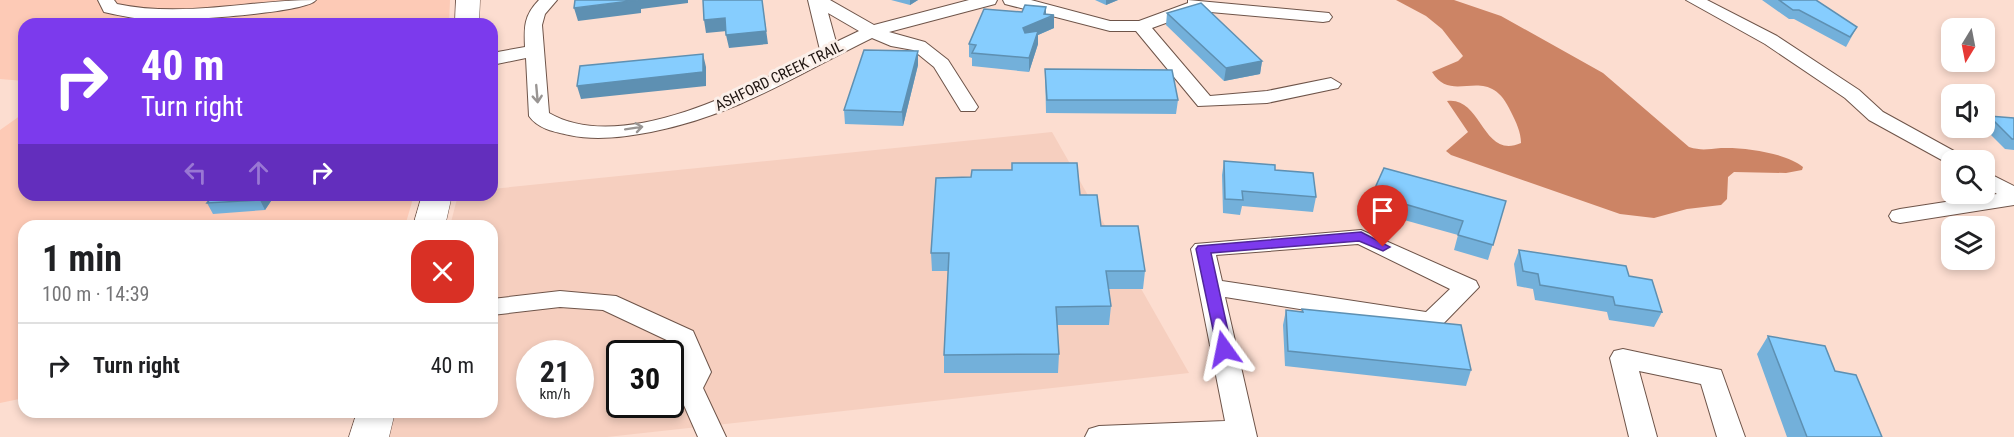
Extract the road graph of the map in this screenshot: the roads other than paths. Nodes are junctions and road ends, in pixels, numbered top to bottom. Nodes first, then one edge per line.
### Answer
1 (106, 0) edge
2 (308, 0) edge
3 (468, 0) edge
4 (549, 0) edge
5 (817, 0) edge
6 (989, 0) edge
7 (1011, 0) edge
8 (1694, 0) edge
9 (1196, 3) edge
10 (1323, 17) dead end
11 (467, 18) edge
12 (1142, 26) junction
13 (872, 31) junction
14 (829, 50) junction
15 (536, 51) junction
16 (498, 58) edge
17 (1331, 84) dead end
18 (968, 107) dead end
19 (1941, 152) edge
20 (1995, 184) edge
21 (2014, 196) edge
22 (435, 201) edge
23 (1900, 216) dead end
24 (431, 220) edge
25 (1211, 287) junction
26 (498, 306) edge
27 (665, 340) edge
28 (674, 340) edge
29 (684, 384) edge
30 (690, 388) junction
31 (374, 418) edge
32 (1242, 434) edge
33 (369, 437) edge
34 (712, 437) edge
35 (1099, 437) edge
36 (1643, 437) edge
37 (1731, 437) edge

1 - 2 street
3 - 11 main road
4 - 15 street, ASHFORD CREEK TRAIL
5 - 13 street, ASHFORD CREEK TRAIL
5 - 14 street
6 - 13 street, ASHFORD CREEK TRAIL
7 - 12 street
8 - 19 street
9 - 10 street
9 - 12 street
12 - 17 street
13 - 14 street, ASHFORD CREEK TRAIL
13 - 18 street, ASHFORD CREEK TRAIL
15 -> 14 street, ASHFORD CREEK TRAIL
15 - 16 street
20 - 21 street
21 - 23 street
22 - 24 main road
25 - 25 street
25 - 32 street
26 - 27 street
28 - 30 street
29 - 30 street
30 - 34 street
31 - 33 main road
32 - 35 street
36 - 37 street

